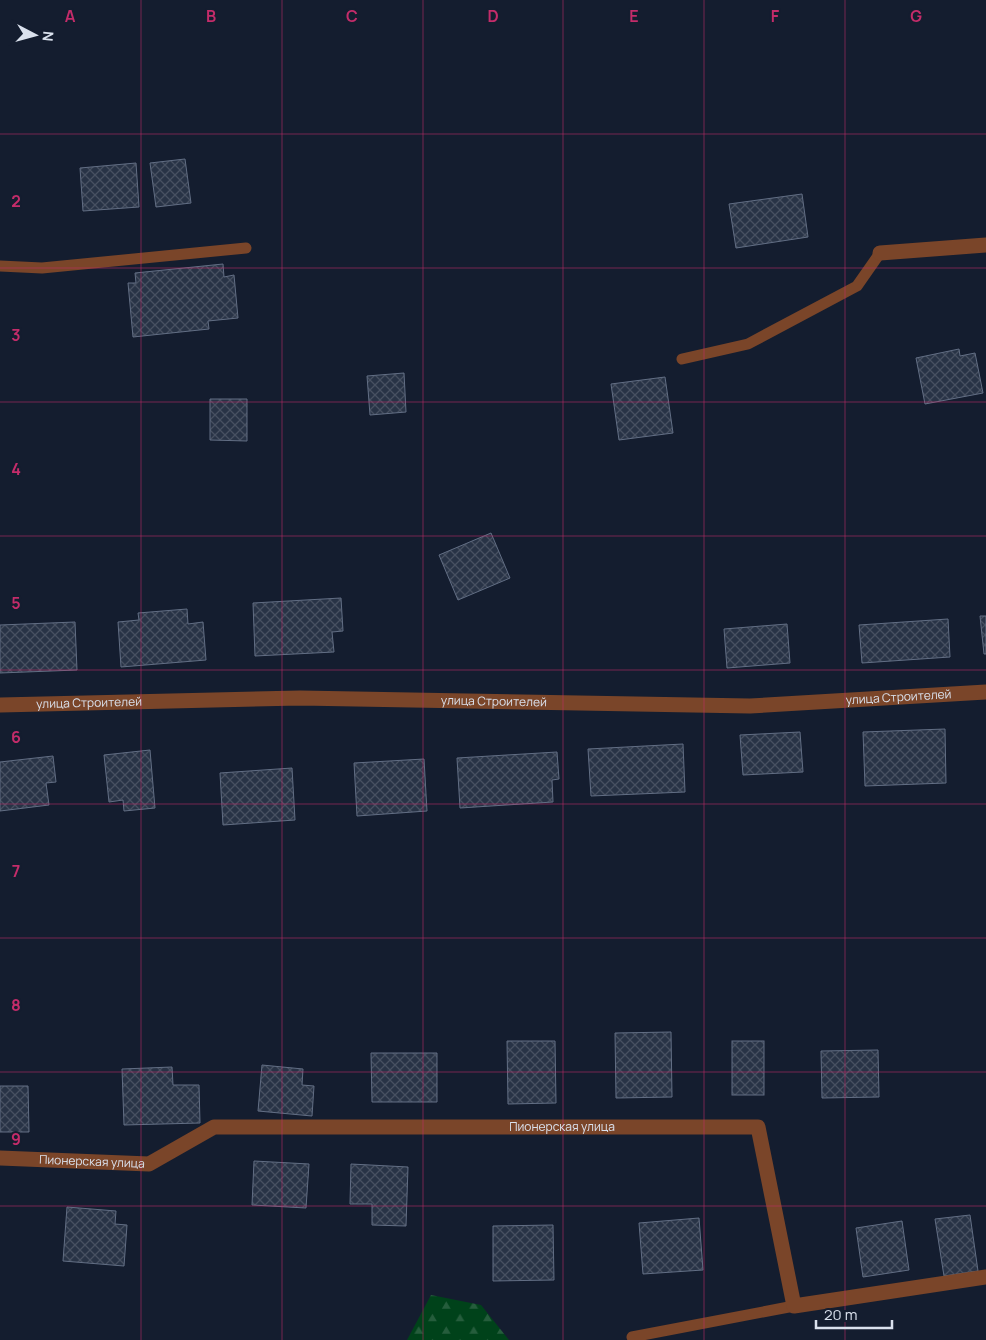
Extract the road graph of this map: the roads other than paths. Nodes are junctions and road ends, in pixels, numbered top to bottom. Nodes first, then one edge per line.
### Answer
1 (986, 245) edge
2 (246, 248) dead end
3 (880, 253) joint
4 (0, 266) edge
5 (682, 359) dead end
6 (986, 692) edge
7 (0, 705) edge
8 (0, 1158) edge
9 (986, 1277) edge
10 (794, 1306) junction
11 (632, 1337) dead end

1 - 3 street
2 - 4 lane
3 - 5 lane
6 - 7 street, улица Строителей
8 - 10 street, Пионерская улица
9 - 10 street
10 - 11 lane

